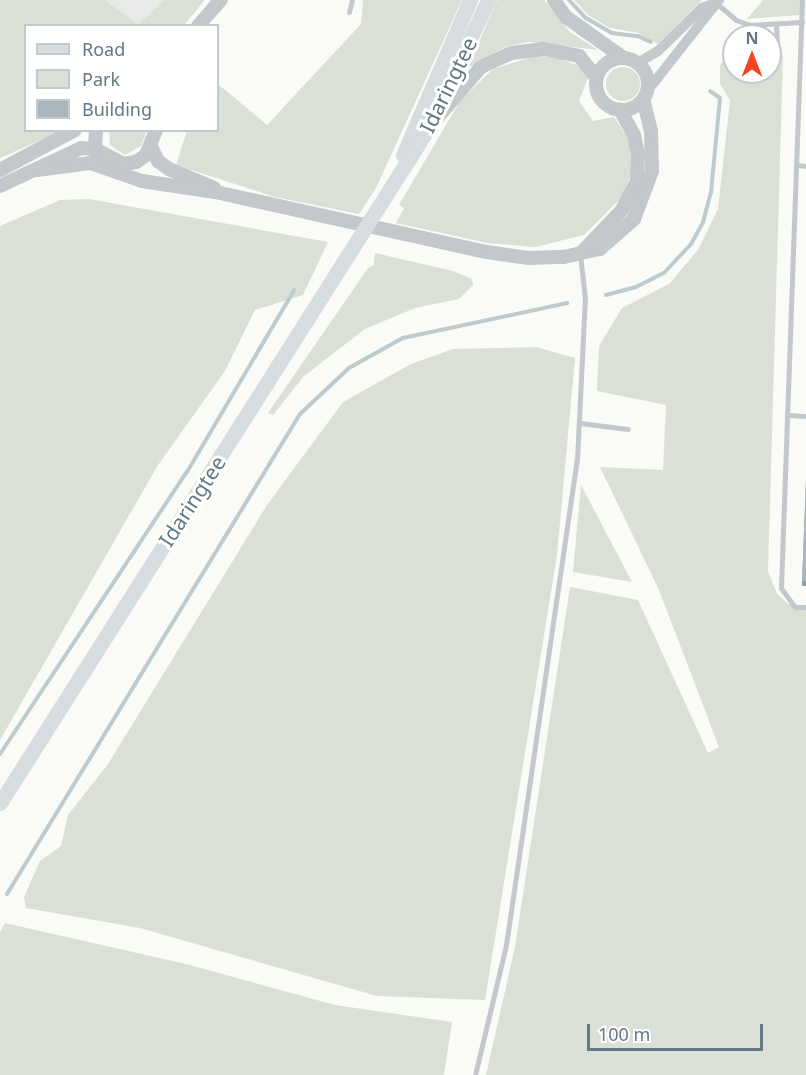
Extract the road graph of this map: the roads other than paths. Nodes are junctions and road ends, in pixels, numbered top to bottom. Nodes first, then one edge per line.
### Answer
1 (221, 0) edge
2 (352, 0) edge
3 (470, 0) edge
4 (488, 0) edge
5 (554, 0) edge
6 (802, 0) edge
7 (717, 2) edge
8 (349, 12) dead end
9 (208, 19) edge
10 (802, 22) junction
11 (746, 24) edge
12 (776, 24) edge
13 (622, 57) junction
14 (638, 63) junction
15 (597, 78) junction
16 (803, 84) edge
17 (645, 95) junction
18 (620, 110) junction
19 (71, 132) edge
20 (96, 132) edge
21 (426, 132) junction
22 (154, 136) edge
23 (95, 149) junction
24 (796, 165) junction
25 (806, 166) edge
26 (106, 169) junction
27 (0, 170) edge
28 (37, 170) junction
29 (0, 186) edge
30 (220, 194) junction
31 (384, 199) junction
32 (580, 254) junction
33 (787, 415) junction
34 (806, 416) edge
35 (580, 423) junction
36 (628, 429) dead end
37 (806, 607) edge
38 (0, 803) edge
39 (475, 1075) edge

1 - 9 street
2 - 8 lane
3 - 31 main road, Idaringtee
4 - 21 main road, Idaringtee
5 - 13 street
6 - 10 lane
7 - 11 lane
7 - 14 street
7 - 17 street
10 - 12 lane
10 - 16 lane
13 - 14 street
13 - 15 street
14 - 17 street
15 - 18 street
15 - 21 street
16 - 24 lane
17 - 18 street
17 - 32 street
18 - 32 street
19 - 27 street
20 - 23 street
21 - 31 main road, Idaringtee
22 - 23 street
22 - 30 street
23 - 26 street
23 - 28 street
24 - 25 lane
24 - 33 lane
26 - 28 street
26 - 30 street
28 - 29 street
30 - 32 street
31 - 38 main road, Idaringtee
32 - 35 lane
33 - 34 lane
33 - 37 lane
35 - 36 lane
35 - 39 lane

